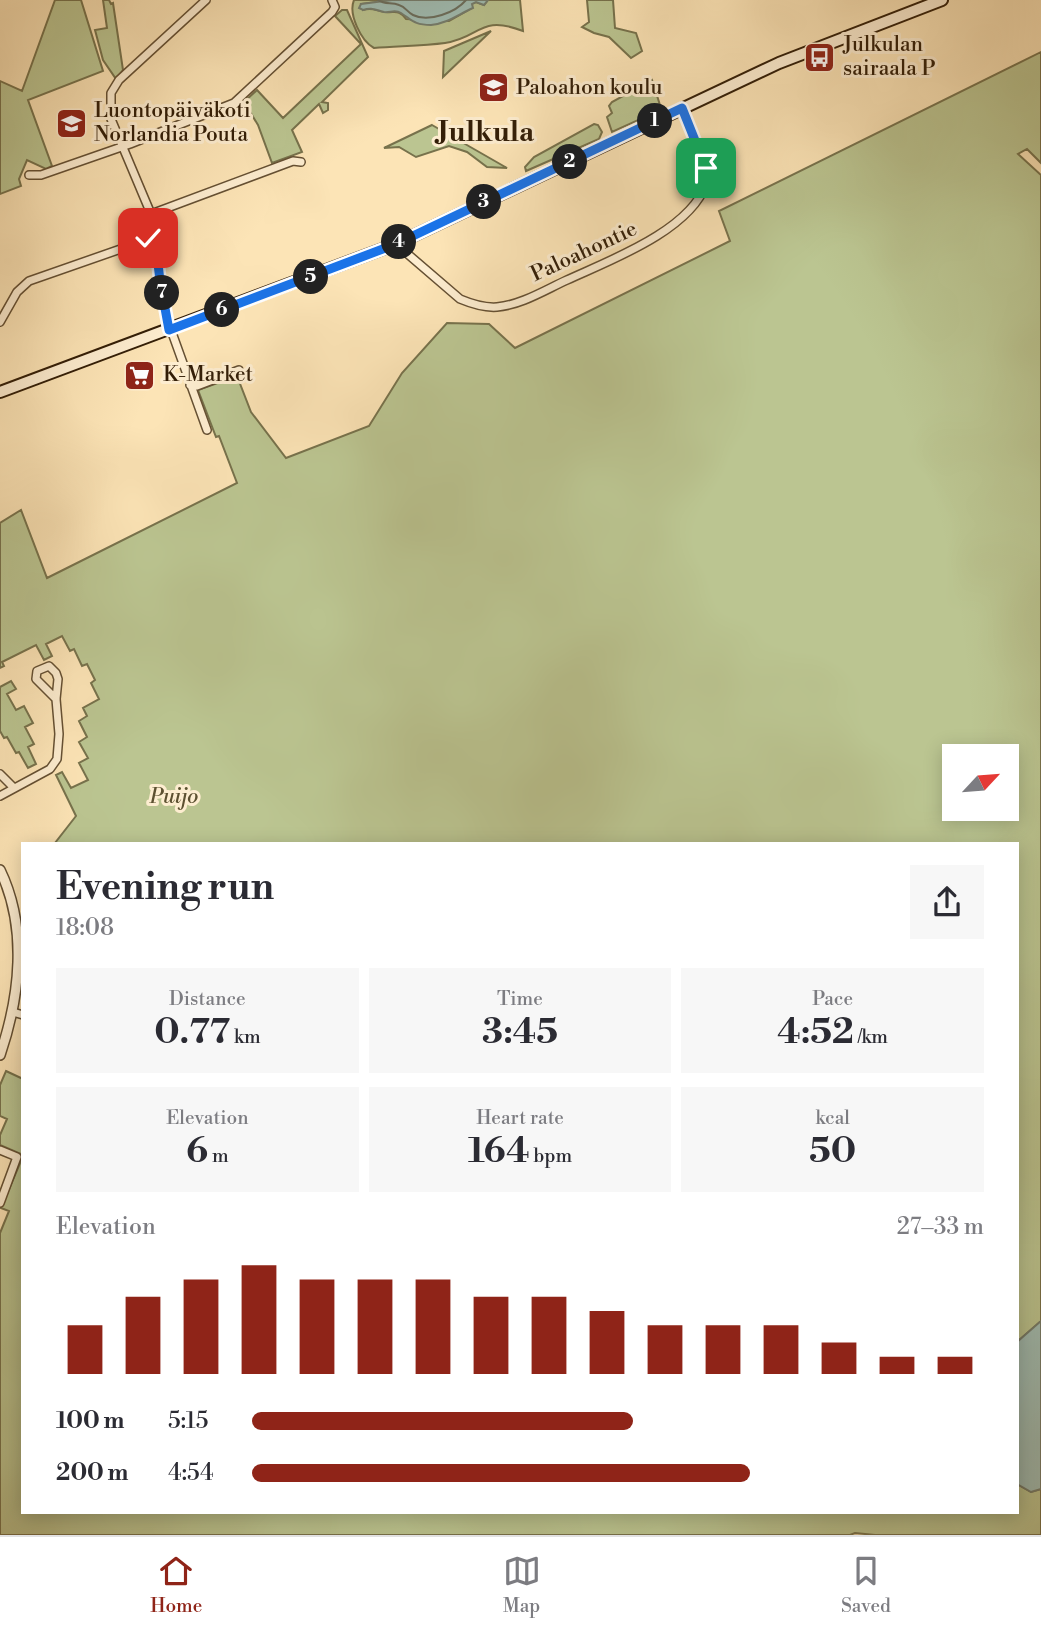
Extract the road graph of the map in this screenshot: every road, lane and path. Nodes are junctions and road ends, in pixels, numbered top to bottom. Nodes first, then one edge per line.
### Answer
1 (206, 0) edge
2 (332, 0) edge
3 (942, 0) edge
4 (920, 5) edge
5 (682, 108) junction
6 (122, 146) junction
7 (301, 162) dead end
8 (29, 175) dead end
9 (151, 214) junction
10 (155, 237) junction
11 (396, 244) junction
12 (0, 322) edge
13 (169, 330) junction
14 (239, 370) dead end
15 (190, 385) junction
16 (0, 392) edge
17 (207, 430) dead end
18 (56, 699) dead end
19 (0, 774) edge
20 (15, 788) junction
21 (0, 796) edge
22 (0, 870) edge
23 (4, 889) edge
24 (21, 960) edge
25 (18, 1013) edge
26 (0, 1055) edge
27 (0, 1150) edge
28 (0, 1203) edge

1 - 6 street
2 - 6 street
3 - 4 main road
4 - 5 main road
5 - 11 main road
5 - 11 street, Paloahontie
6 - 8 street
6 - 9 street
7 - 9 street
9 - 10 street
10 - 12 street
10 - 13 street
11 - 13 main road
13 - 15 street
13 - 16 main road
14 - 15 street
15 - 17 street
18 - 20 street
19 - 20 street
20 - 21 street
22 - 23 street
23 - 24 street
24 - 25 street
25 - 26 street
27 - 28 street

